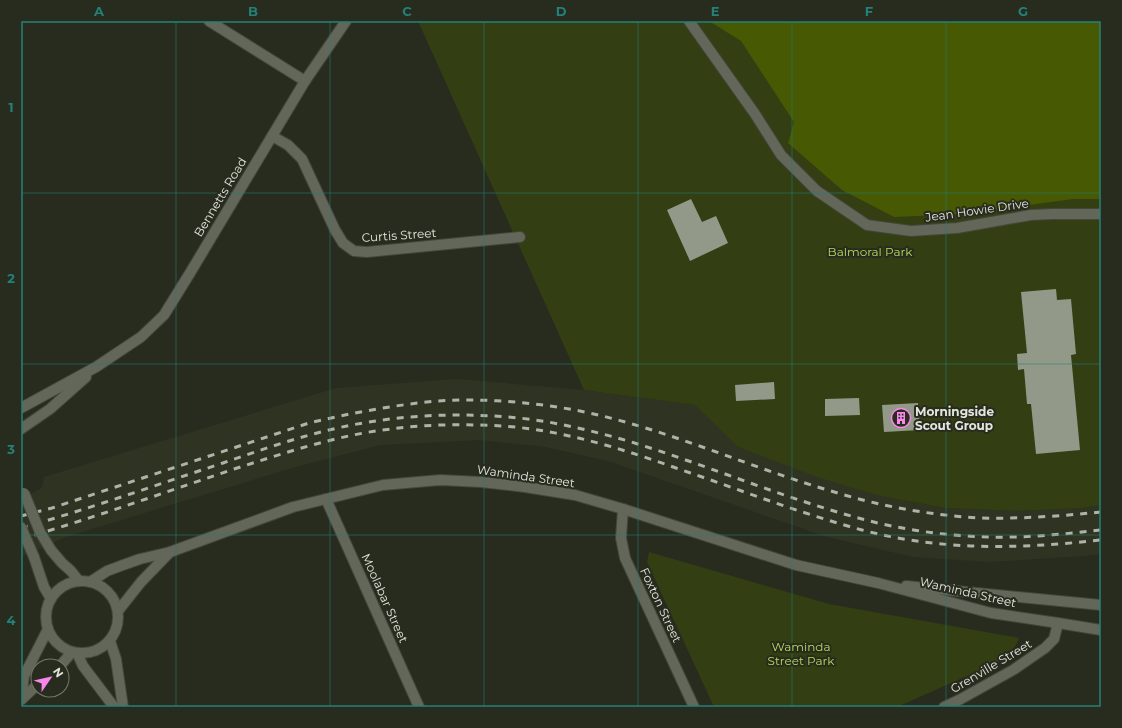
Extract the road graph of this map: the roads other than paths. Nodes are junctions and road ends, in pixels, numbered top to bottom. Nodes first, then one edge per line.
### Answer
1 (209, 21) edge
2 (346, 21) edge
3 (689, 21) edge
4 (305, 81) junction
5 (272, 136) junction
6 (1101, 214) edge
7 (520, 237) dead end
8 (96, 367) junction
9 (21, 408) edge
10 (21, 429) edge
11 (22, 490) edge
12 (326, 499) junction
13 (623, 509) junction
14 (21, 527) edge
15 (170, 552) junction
16 (79, 581) junction
17 (90, 582) junction
18 (878, 583) junction
19 (51, 599) junction
20 (1101, 605) edge
21 (118, 611) junction
22 (1058, 623) junction
23 (48, 629) junction
24 (1101, 630) edge
25 (110, 641) junction
26 (75, 653) junction
27 (69, 658) edge
28 (30, 691) edge
29 (21, 699) edge
30 (114, 707) edge
31 (123, 707) edge
32 (420, 707) edge
33 (694, 707) edge
34 (944, 707) edge

1 - 4 main road
2 - 4 main road, Bennetts Road
3 - 6 main road, Jean Howie Drive
4 - 5 main road, Bennetts Road
5 - 7 main road, Curtis Street
5 - 8 main road, Bennetts Road
8 - 9 main road, Bennetts Road
8 - 10 main road, Bennetts Road
11 - 16 main road, bridge
12 - 13 main road, Waminda Street
12 - 15 main road, Waminda Street
12 - 32 main road, Moolabar Street
13 - 18 main road, Waminda Street
13 - 33 main road, Foxton Street
14 - 19 main road, bridge
15 - 17 main road, Waminda Street
15 - 21 main road, Waminda Street
16 - 17 main road
16 - 19 main road
17 - 21 main road
18 - 20 main road, Waminda Street
18 - 22 main road, Waminda Street
19 - 23 main road
21 - 25 main road
22 - 24 main road, Waminda Street
22 - 34 main road, Grenville Street
23 - 26 main road
23 - 29 main road
25 - 26 main road
25 - 31 main road
26 - 27 main road
26 - 30 main road
28 - 29 main road

